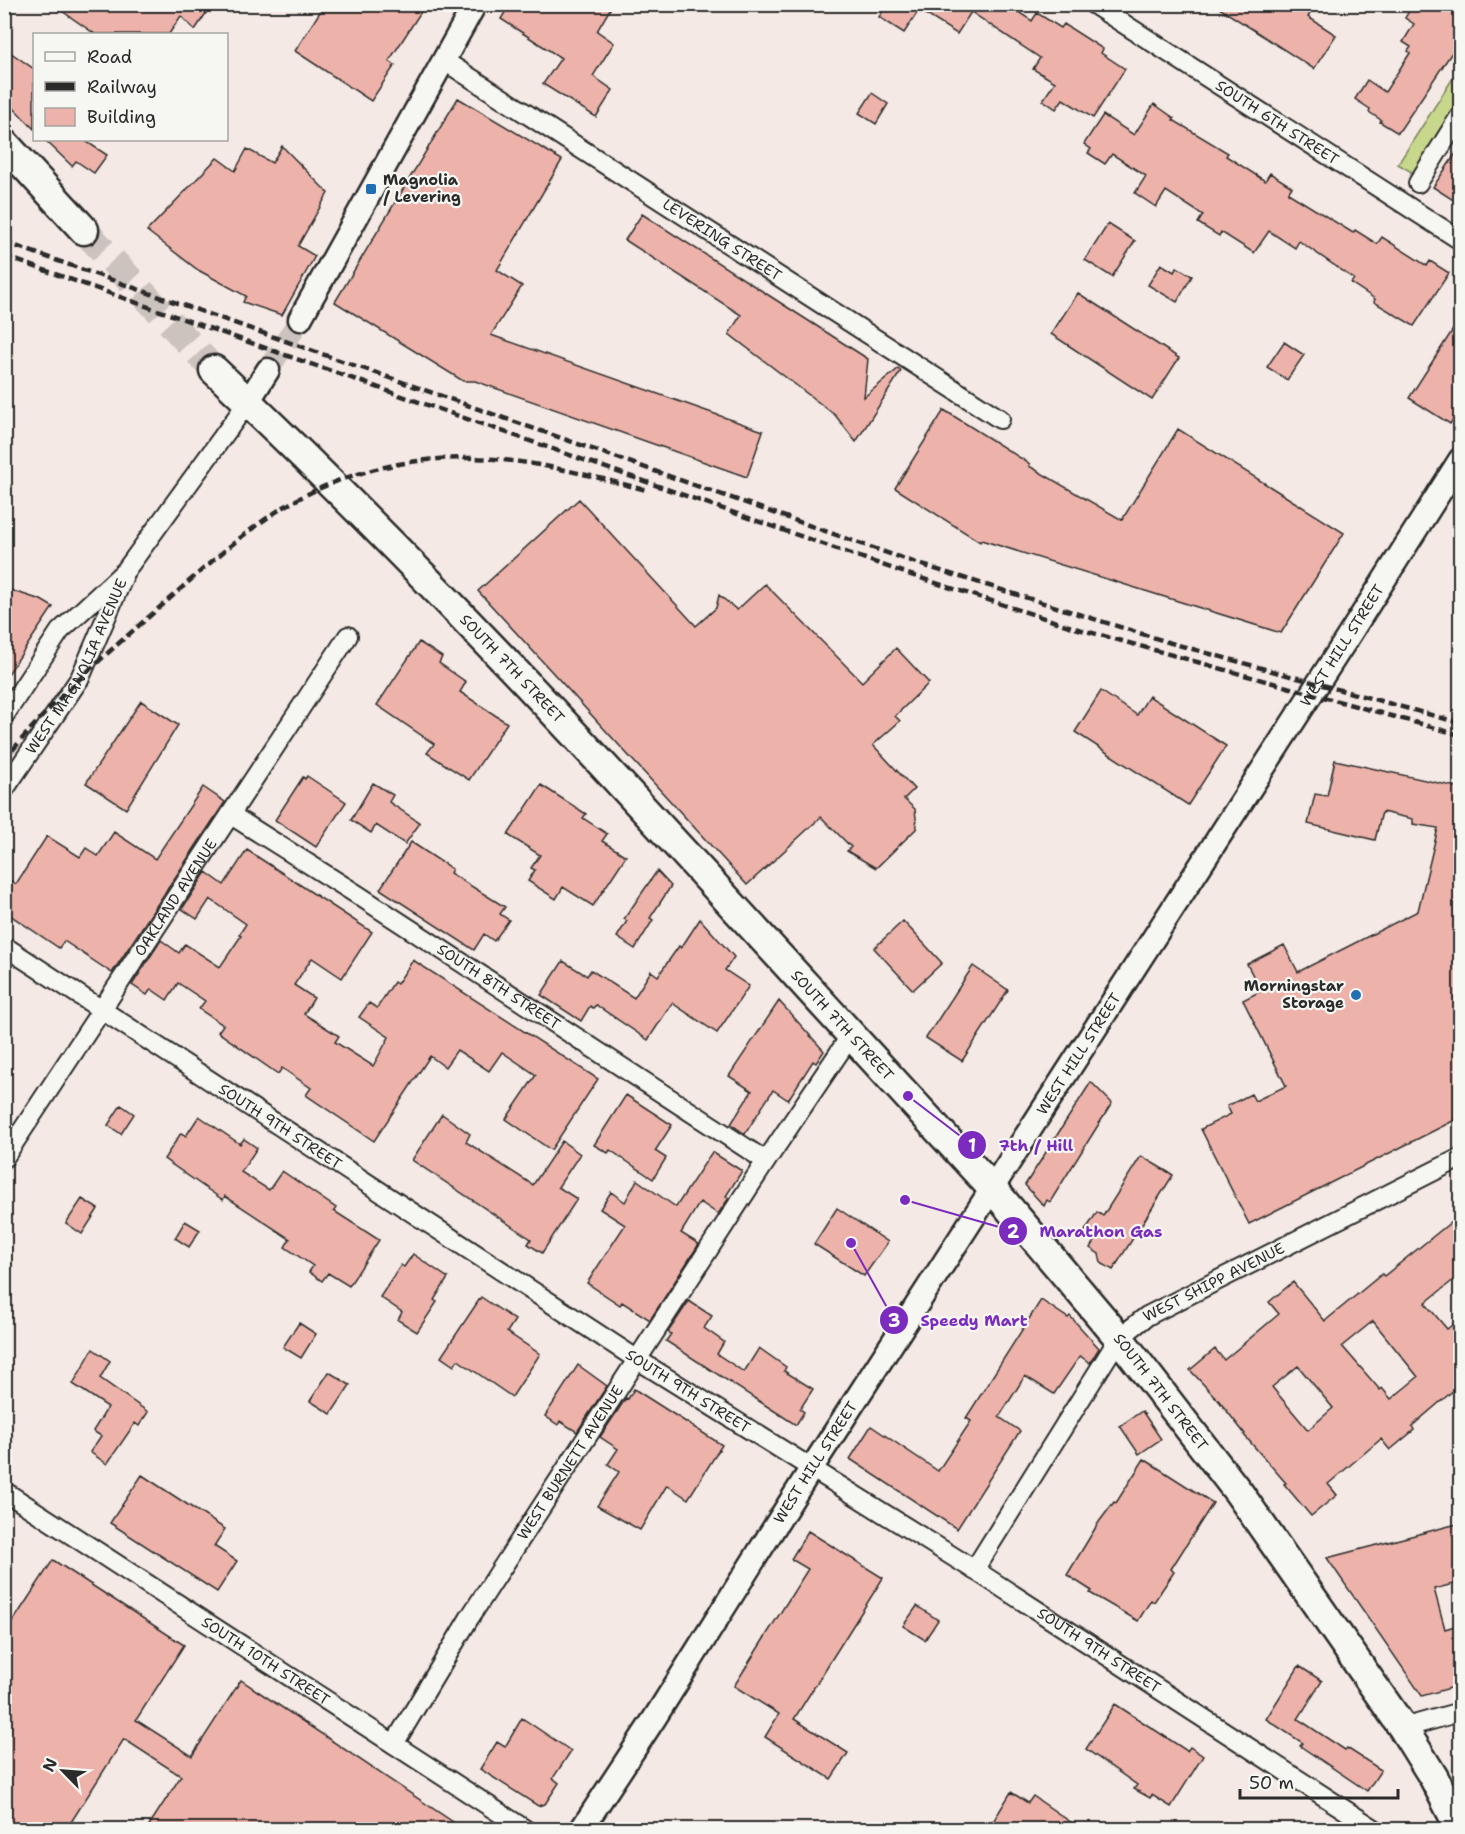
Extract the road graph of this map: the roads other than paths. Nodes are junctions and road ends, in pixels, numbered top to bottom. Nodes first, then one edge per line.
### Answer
1 (475, 4) edge
2 (1093, 4) edge
3 (443, 60) junction
4 (1461, 116) edge
5 (4, 143) edge
6 (4, 165) edge
7 (1418, 183) dead end
8 (49, 193) junction
9 (84, 230) tunnel mouth
10 (1461, 240) edge
11 (300, 319) tunnel mouth
12 (214, 370) tunnel mouth
13 (268, 370) tunnel mouth
14 (248, 402) junction
15 (1000, 419) dead end
16 (1461, 460) edge
17 (126, 570) junction
18 (348, 636) dead end
19 (4, 716) edge
20 (4, 790) edge
21 (231, 815) junction
22 (4, 945) edge
23 (103, 1010) junction
24 (851, 1035) junction
25 (4, 1158) edge
26 (1461, 1158) edge
27 (766, 1161) junction
28 (993, 1188) junction
29 (1119, 1338) junction
30 (638, 1360) junction
31 (811, 1469) junction
32 (4, 1491) edge
33 (974, 1570) junction
34 (1461, 1712) edge
35 (1403, 1728) junction
36 (394, 1744) junction
37 (1461, 1829) edge
38 (526, 1830) edge
39 (581, 1830) edge
40 (1376, 1830) edge

1 - 3 street
2 - 10 street, SOUTH 6TH STREET
3 - 11 street
3 - 15 street, LEVERING STREET
4 - 7 street
5 - 8 main road
6 - 8 main road
8 - 9 main road
12 - 14 main road, SOUTH 7TH STREET
13 - 14 street, WEST MAGNOLIA AVENUE
14 - 17 street, WEST MAGNOLIA AVENUE
14 - 24 main road, SOUTH 7TH STREET
16 - 28 street, WEST HILL STREET
17 - 19 street, WEST MAGNOLIA AVENUE
17 - 20 street, WEST MAGNOLIA AVENUE
18 - 21 street, OAKLAND AVENUE
21 - 23 street, OAKLAND AVENUE
21 - 27 street, SOUTH 8TH STREET
22 - 23 street, SOUTH 9TH STREET
23 - 25 street, OAKLAND AVENUE
23 - 30 street, SOUTH 9TH STREET
24 - 27 street, WEST BURNETT AVENUE
24 - 28 main road, SOUTH 7TH STREET
26 - 29 street, WEST SHIPP AVENUE
27 - 30 street, WEST BURNETT AVENUE
28 - 29 main road, SOUTH 7TH STREET
28 - 31 street, WEST HILL STREET
29 - 33 street, WEST SHIPP AVENUE
29 - 35 main road, SOUTH 7TH STREET
30 - 31 street, SOUTH 9TH STREET
30 - 36 street, WEST BURNETT AVENUE
31 - 33 street, SOUTH 9TH STREET
31 - 39 street, WEST HILL STREET
32 - 36 street, SOUTH 10TH STREET
33 - 40 street, SOUTH 9TH STREET
34 - 35 street
35 - 37 main road, SOUTH 7TH STREET
36 - 38 street, SOUTH 10TH STREET

